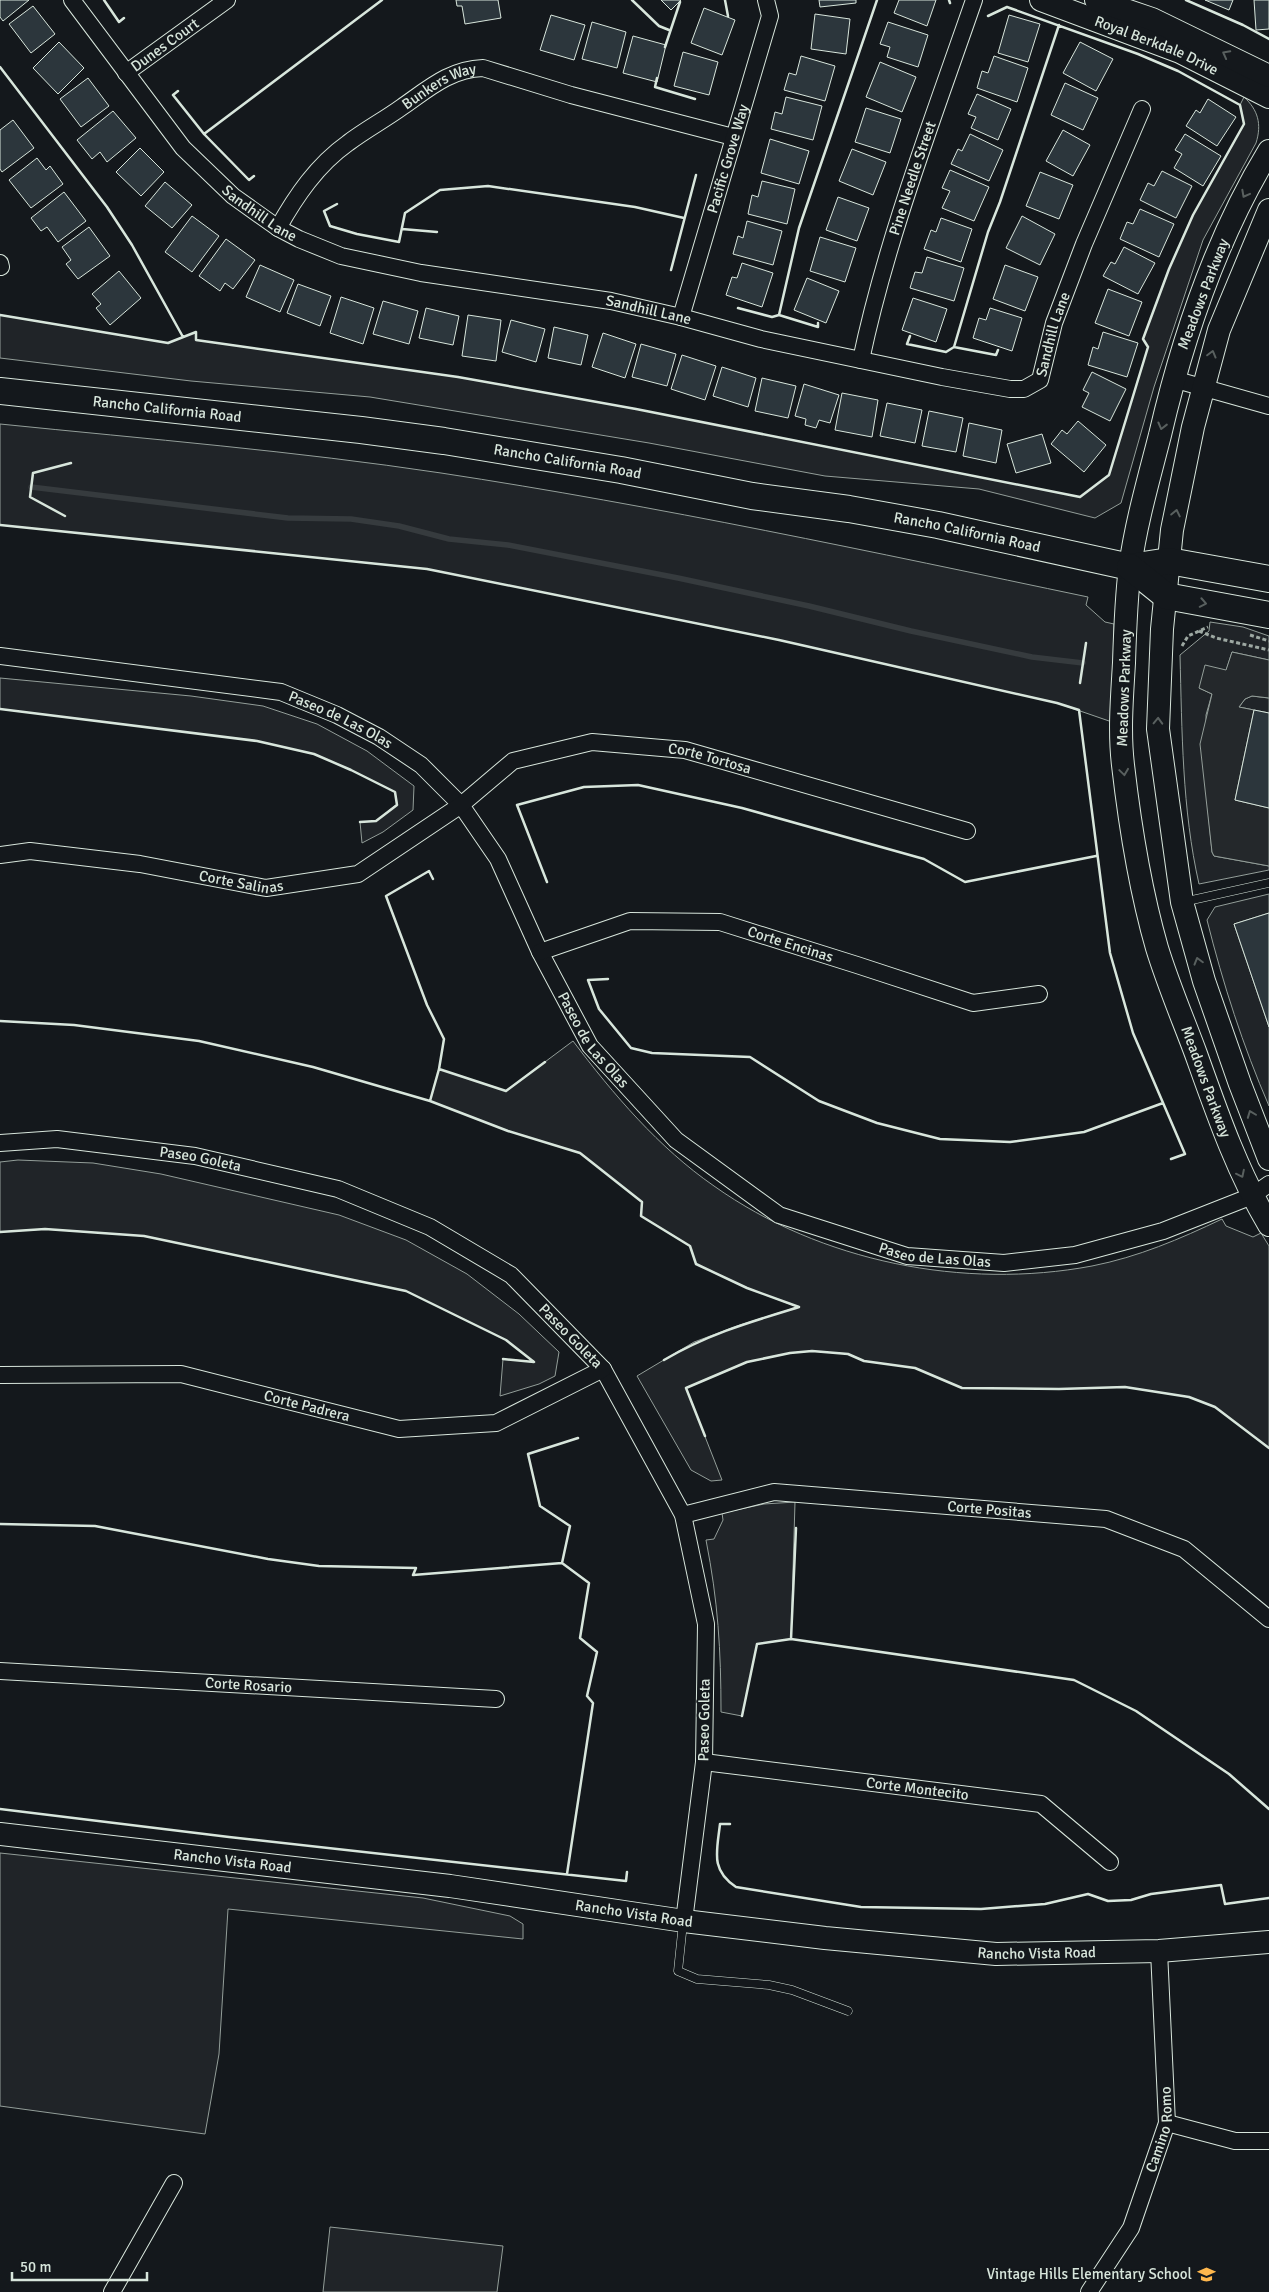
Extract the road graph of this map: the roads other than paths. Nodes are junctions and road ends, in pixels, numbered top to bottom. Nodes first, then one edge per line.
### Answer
1 (72, 0) edge
2 (228, 0) edge
3 (766, 0) edge
4 (974, 0) edge
5 (1041, 0) edge
6 (1096, 0) edge
7 (126, 73) junction
8 (1269, 76) edge
9 (1269, 97) edge
10 (1142, 110) dead end
11 (733, 138) junction
12 (1269, 151) edge
13 (1269, 210) edge
14 (278, 228) junction
15 (681, 316) junction
16 (861, 360) junction
17 (1173, 379) junction
18 (1203, 387) junction
19 (0, 391) edge
20 (1269, 406) edge
21 (1169, 561) junction
22 (1130, 567) junction
23 (1269, 579) edge
24 (1166, 596) junction
25 (1269, 615) edge
26 (0, 656) edge
27 (462, 805) junction
28 (968, 831) dead end
29 (0, 855) edge
30 (1269, 883) edge
31 (1182, 902) junction
32 (540, 952) junction
33 (1039, 994) dead end
34 (0, 1143) edge
35 (1269, 1160) edge
36 (1260, 1190) edge
37 (1269, 1225) edge
38 (603, 1369) junction
39 (0, 1375) edge
40 (683, 1515) junction
41 (1269, 1619) edge
42 (0, 1671) edge
43 (496, 1699) dead end
44 (704, 1762) junction
45 (0, 1834) edge
46 (1110, 1862) dead end
47 (684, 1921) junction
48 (1269, 1942) edge
49 (1160, 1951) junction
50 (848, 2011) dead end
51 (1167, 2123) junction
52 (1269, 2141) edge
53 (174, 2183) dead end
54 (112, 2292) edge
55 (1089, 2292) edge

1 - 7 street, Sandhill Lane
2 - 7 street, Dunes Court
3 - 11 street, Pacific Grove Way
4 - 16 street, Pine Needle Street
5 - 9 main road, Royal Berkdale Drive
8 -> 6 main road, Royal Berkdale Drive
7 - 14 street, Sandhill Lane
10 - 16 street, Sandhill Lane
11 - 14 street, Bunkers Way
11 - 15 street, Pacific Grove Way
12 -> 17 main road, Meadows Parkway
18 -> 13 main road, Meadows Parkway
14 - 15 street, Sandhill Lane
15 - 16 street, Sandhill Lane
17 - 18 street
17 -> 22 main road, Meadows Parkway
18 - 20 street
21 -> 18 main road, Meadows Parkway
19 - 22 main road, Rancho California Road
21 - 22 main road, Rancho California Road
21 - 23 main road, Rancho California Road
21 - 24 main road, Meadows Parkway
22 - 24 main road, Rancho California Road
22 -> 36 main road, Meadows Parkway
24 -> 25 main road, Rancho California Road
31 -> 24 main road, Meadows Parkway
26 - 27 street, Paseo de Las Olas
27 - 28 street, Corte Tortosa
27 - 29 street, Corte Salinas
27 - 32 street, Paseo de Las Olas
30 - 31 lane
35 -> 31 main road, Meadows Parkway
32 - 33 street, Corte Encinas
32 - 36 street, Paseo de Las Olas
34 - 38 street, Paseo Goleta
36 - 37 main road, Meadows Parkway
38 - 39 street, Corte Padrera
38 - 40 street, Paseo Goleta
40 - 41 street, Corte Positas
40 - 44 street, Paseo Goleta
42 - 43 street, Corte Rosario
44 - 46 street, Corte Montecito
44 - 47 street, Paseo Goleta
45 - 47 main road, Rancho Vista Road
47 - 49 main road, Rancho Vista Road
47 - 50 lane
48 - 49 main road, Rancho Vista Road
49 - 51 street, Camino Romo
51 - 52 street
51 - 55 street, Camino Romo
53 - 54 street

